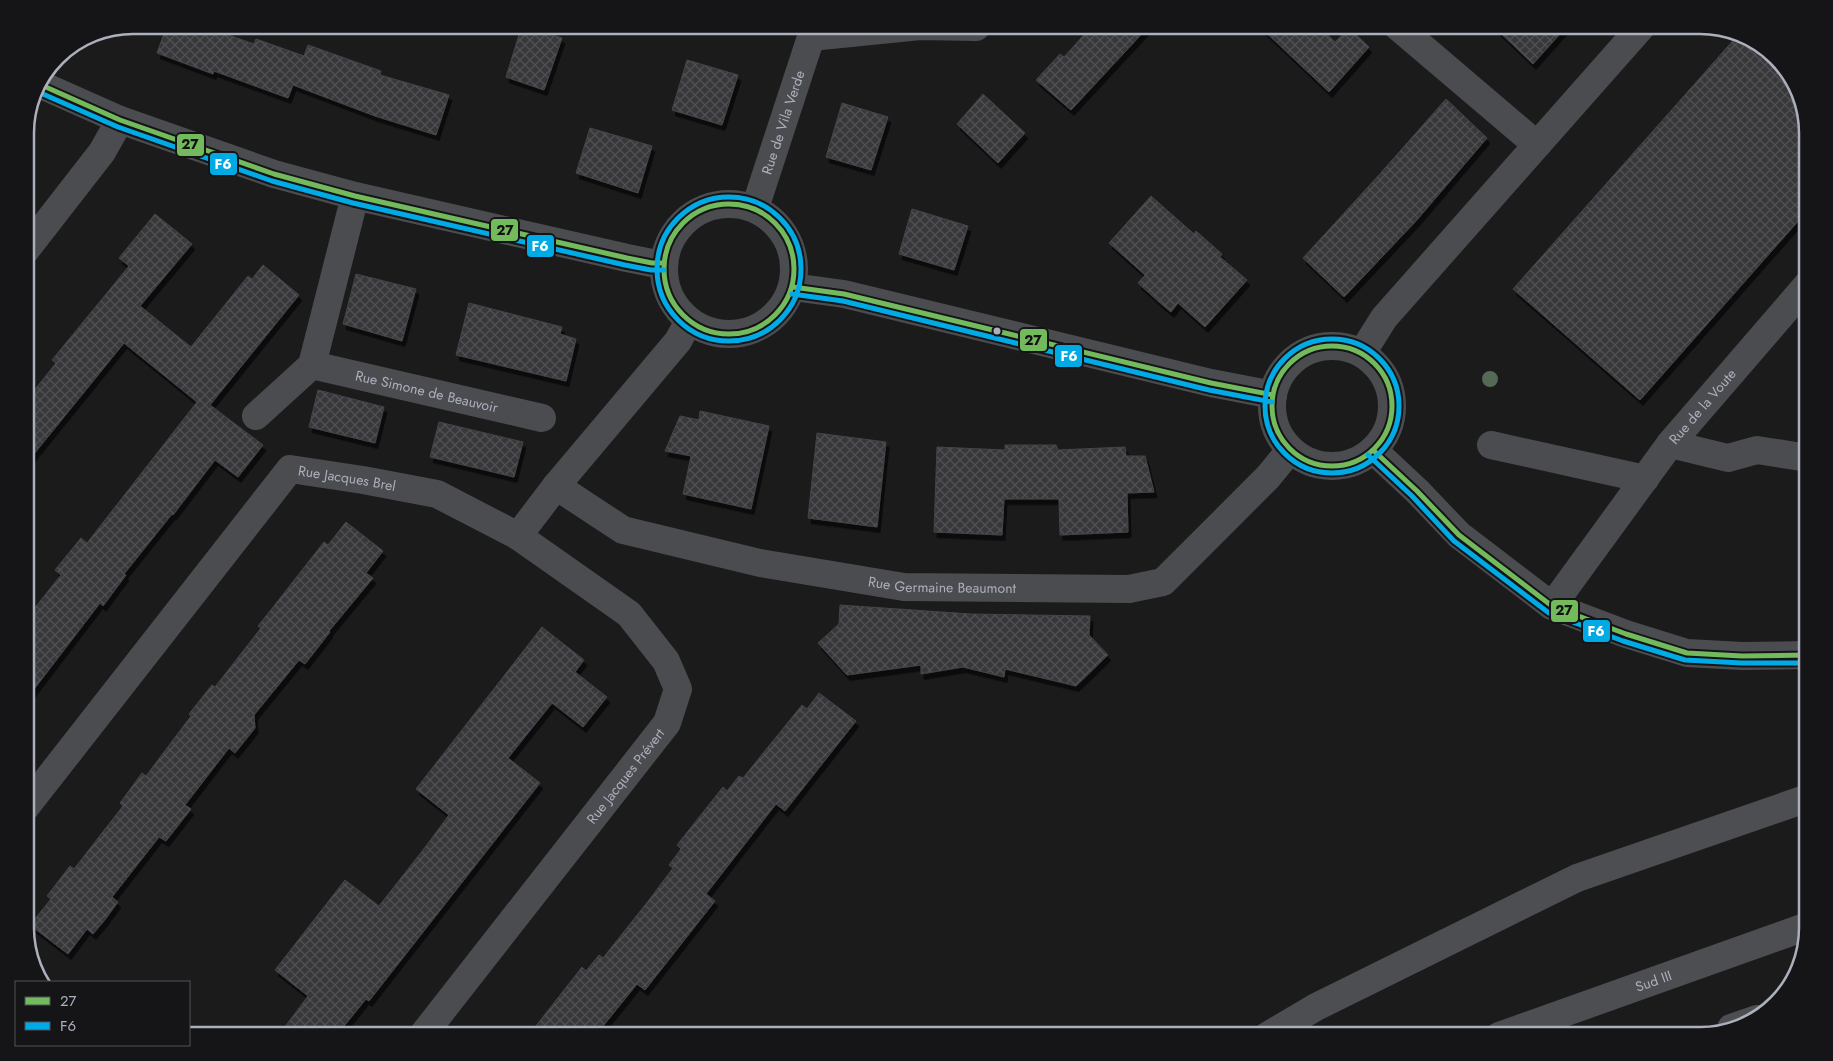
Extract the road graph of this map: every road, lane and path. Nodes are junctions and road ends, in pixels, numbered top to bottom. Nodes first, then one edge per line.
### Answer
1 (806, 34) edge
2 (1407, 34) edge
3 (1635, 34) edge
4 (45, 87) edge
5 (120, 120) junction
6 (1537, 145) junction
7 (355, 196) junction
8 (755, 208) junction
9 (34, 239) edge
10 (664, 263) junction
11 (793, 288) junction
12 (1799, 294) edge
13 (689, 321) junction
14 (1362, 353) junction
15 (312, 365) junction
16 (1273, 395) junction
17 (256, 416) dead end
18 (542, 418) dead end
19 (1670, 444) junction
20 (1491, 445) dead end
21 (1290, 450) junction
22 (1373, 450) junction
23 (1799, 457) edge
24 (1645, 479) junction
25 (556, 486) junction
26 (518, 536) junction
27 (1552, 606) junction
28 (1799, 656) edge
29 (34, 796) edge
30 (1799, 801) edge
31 (1799, 929) edge
32 (429, 1027) edge
33 (1282, 1027) edge
34 (1523, 1027) edge

1 - 8 street, Rue de Vila Verde
2 - 6 street
3 - 6 street
4 - 5 street
5 - 7 street
5 - 9 street
6 - 14 street
7 - 10 street
7 - 15 street
8 - 10 street
8 - 11 street
10 - 13 street
11 - 13 street
11 - 16 street
12 - 19 street, Rue de la Voute
13 - 25 street
14 - 16 street
14 - 22 street
15 - 17 street
15 - 18 street, Rue Simone de Beauvoir
16 - 21 street
19 - 23 street, Rue de la Voute
19 - 24 street
20 - 24 street
21 - 22 street
21 - 25 street, Rue Germaine Beaumont
22 - 27 street
24 - 27 street
25 - 26 street
26 - 29 street, Rue Jacques Brel
26 - 32 street, Rue Jacques Prévert
27 - 28 street
30 - 33 highway
31 - 34 highway, Sud III

